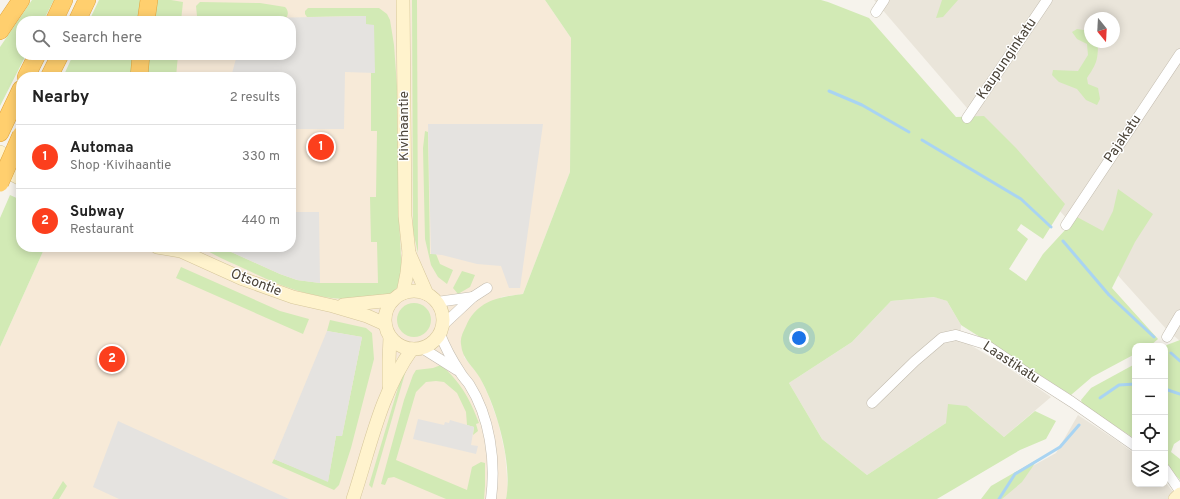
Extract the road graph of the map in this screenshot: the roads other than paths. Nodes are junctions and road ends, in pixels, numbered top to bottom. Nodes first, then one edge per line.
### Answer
1 (20, 0) edge
2 (64, 0) edge
3 (87, 0) edge
4 (149, 0) edge
5 (403, 0) edge
6 (884, 0) edge
7 (1047, 0) edge
8 (876, 12) dead end
9 (56, 16) edge
10 (79, 16) edge
11 (147, 16) edge
12 (0, 31) edge
13 (1180, 54) edge
14 (34, 60) edge
15 (58, 60) edge
16 (141, 60) edge
17 (28, 72) edge
18 (52, 72) edge
19 (139, 72) edge
20 (16, 98) edge
21 (967, 118) dead end
22 (0, 132) edge
23 (16, 146) edge
24 (0, 152) edge
25 (16, 161) edge
26 (0, 168) edge
27 (16, 176) edge
28 (0, 183) edge
29 (1066, 225) dead end
30 (186, 252) edge
31 (409, 253) junction
32 (487, 288) dead end
33 (398, 297) junction
34 (473, 297) junction
35 (432, 298) junction
36 (333, 306) junction
37 (1180, 315) edge
38 (385, 324) junction
39 (441, 330) junction
40 (390, 337) junction
41 (1167, 337) dead end
42 (417, 349) junction
43 (460, 372) junction
44 (389, 387) junction
45 (872, 403) dead end
46 (1132, 444) edge
47 (1168, 474) edge
48 (1180, 492) edge
49 (353, 499) edge
50 (491, 499) edge
51 (1175, 499) edge

1 - 12 highway
2 - 9 highway
3 - 10 highway
4 - 11 highway
5 - 31 main road, Kivihaantie
6 - 8 street
7 - 21 street, Kaupunginkatu
13 - 29 street, Pajakatu
14 - 17 highway
15 - 18 highway
16 - 19 highway
20 - 22 highway
23 - 28 highway, bridge
24 - 25 main road
26 - 27 main road
30 - 36 main road, Otsontie
31 - 33 main road, Kivihaantie
31 - 35 main road, Kivihaantie
32 - 34 street
33 - 35 main road
33 - 36 main road, Otsontie
33 - 38 main road
34 - 35 street
34 - 39 street
35 - 39 main road
36 - 38 main road, Otsontie
37 - 41 street
38 - 40 main road
39 - 42 main road
39 - 43 street
40 - 42 main road
40 - 44 main road
42 - 43 street
42 - 44 main road
43 - 50 street
44 - 49 main road
45 - 46 street, Laastikatu
47 - 48 street
48 - 51 main road

